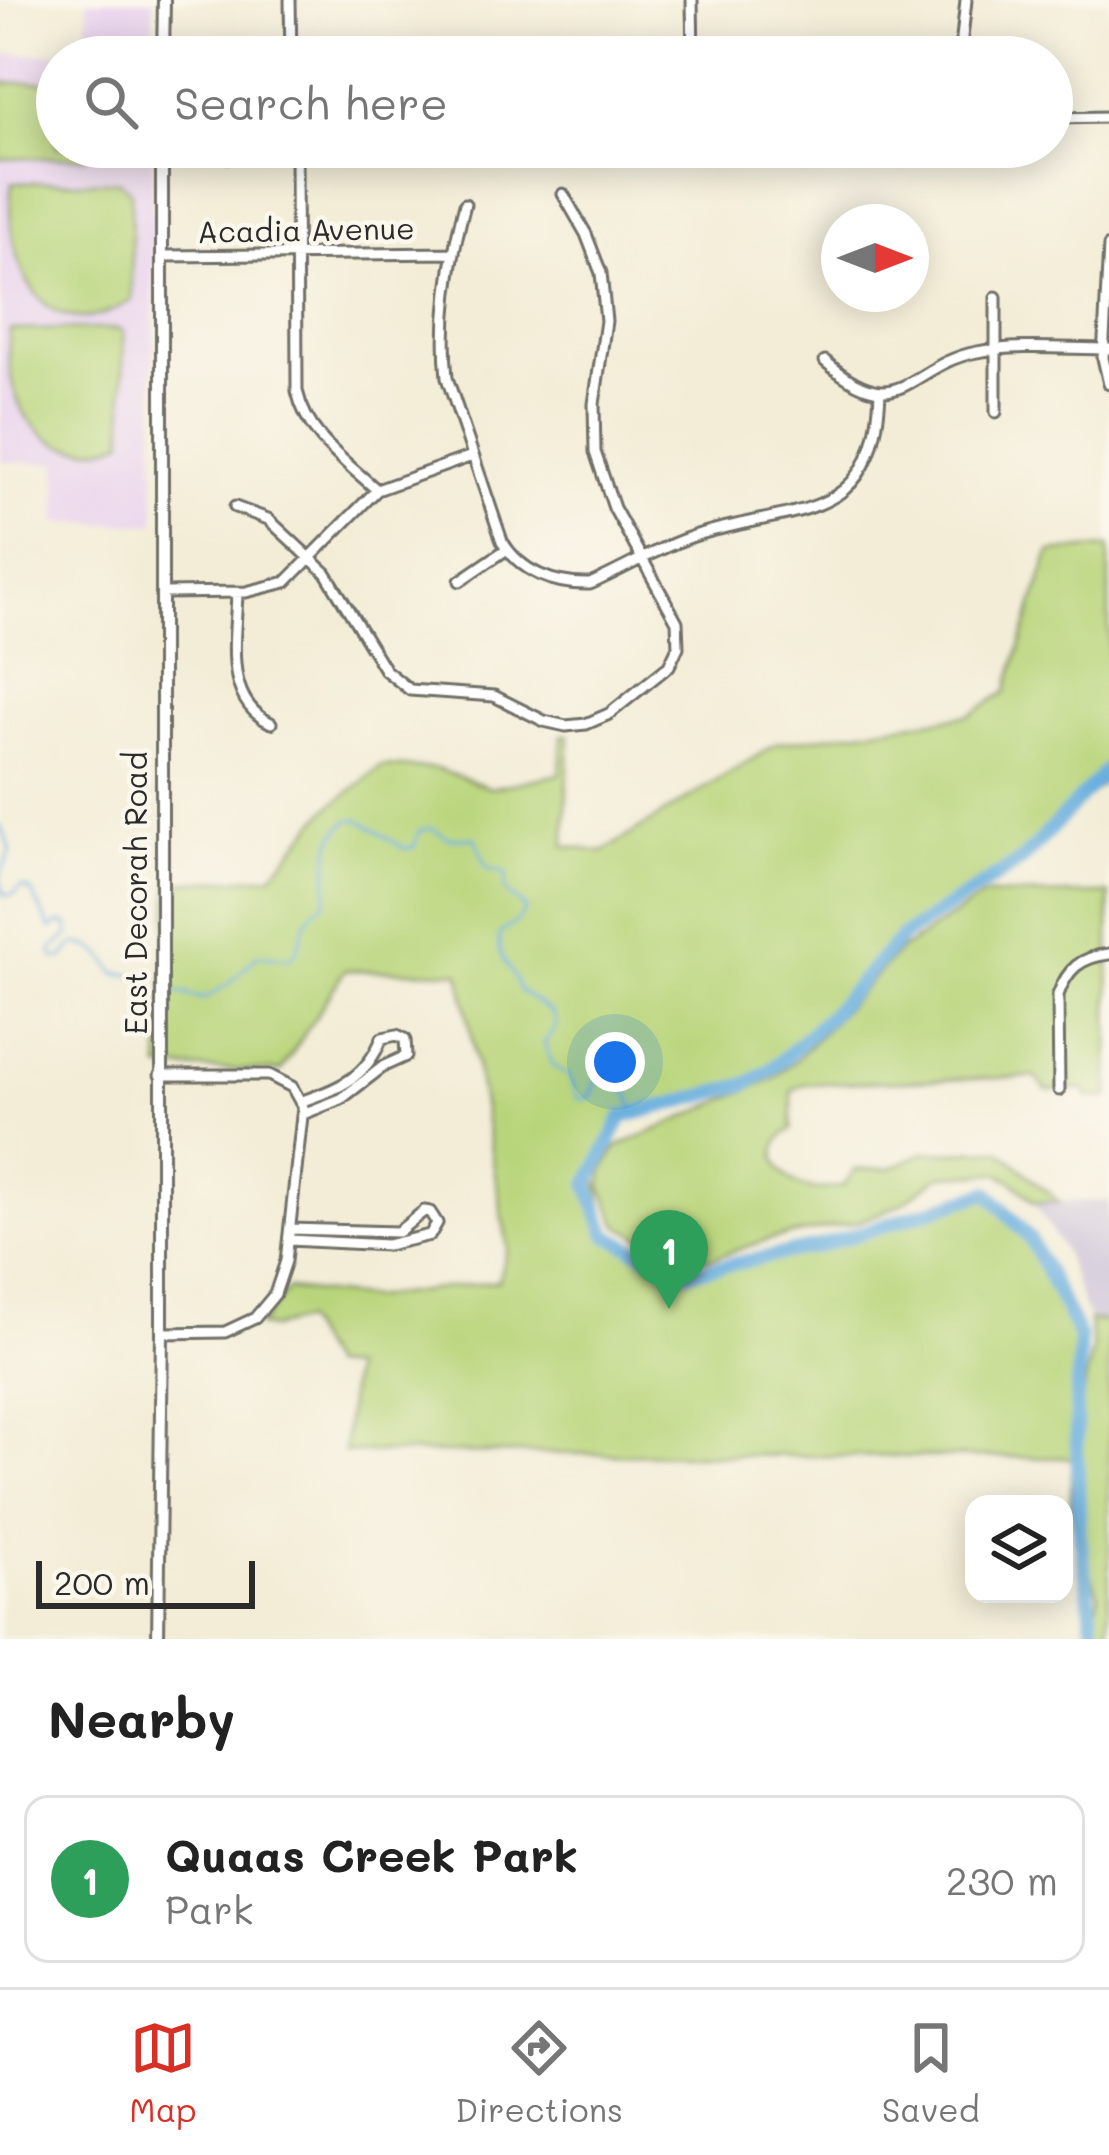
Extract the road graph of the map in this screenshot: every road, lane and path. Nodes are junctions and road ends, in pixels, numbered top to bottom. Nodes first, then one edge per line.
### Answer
1 (164, 0) edge
2 (290, 0) edge
3 (692, 0) edge
4 (967, 0) edge
5 (163, 36) edge
6 (291, 36) edge
7 (693, 36) edge
8 (963, 36) edge
9 (1109, 117) edge
10 (1073, 118) edge
11 (162, 168) edge
12 (296, 168) edge
13 (563, 194) dead end
14 (465, 204) dead end
15 (1109, 246) edge
16 (452, 253) junction
17 (162, 256) junction
18 (297, 257) junction
19 (996, 297) dead end
20 (1106, 349) edge
21 (996, 350) junction
22 (825, 361) dead end
23 (1109, 384) edge
24 (880, 392) junction
25 (996, 412) dead end
26 (472, 456) junction
27 (376, 490) junction
28 (236, 507) dead end
29 (507, 549) junction
30 (311, 558) junction
31 (643, 560) junction
32 (460, 581) dead end
33 (237, 592) junction
34 (161, 593) junction
35 (271, 723) dead end
36 (1109, 954) edge
37 (160, 1075) junction
38 (1059, 1090) dead end
39 (302, 1108) junction
40 (290, 1234) junction
41 (162, 1333) junction
42 (158, 1639) edge

1 - 5 street
2 - 6 street
3 - 7 street
4 - 8 street
9 - 10 street
11 - 17 street, East Decorah Road
12 - 18 street
13 - 31 street
14 - 16 street
15 - 20 street
16 - 18 street, Acadia Avenue
16 - 26 street
17 - 18 street, Acadia Avenue
17 - 34 street, East Decorah Road
18 - 27 street
19 - 21 street
20 - 21 street
20 - 23 street
21 - 24 street
21 - 25 street
22 - 24 street
24 - 31 street
26 - 27 street
26 - 29 street
27 - 30 street
28 - 30 street
29 - 31 street
29 - 32 street
30 - 31 street
30 - 33 street
33 - 34 street
33 - 35 street
34 - 37 street, East Decorah Road
36 - 38 street
37 - 39 street
37 - 41 street, East Decorah Road
39 - 39 street
39 - 40 street
40 - 40 street
40 - 41 street
41 - 42 street, East Decorah Road

